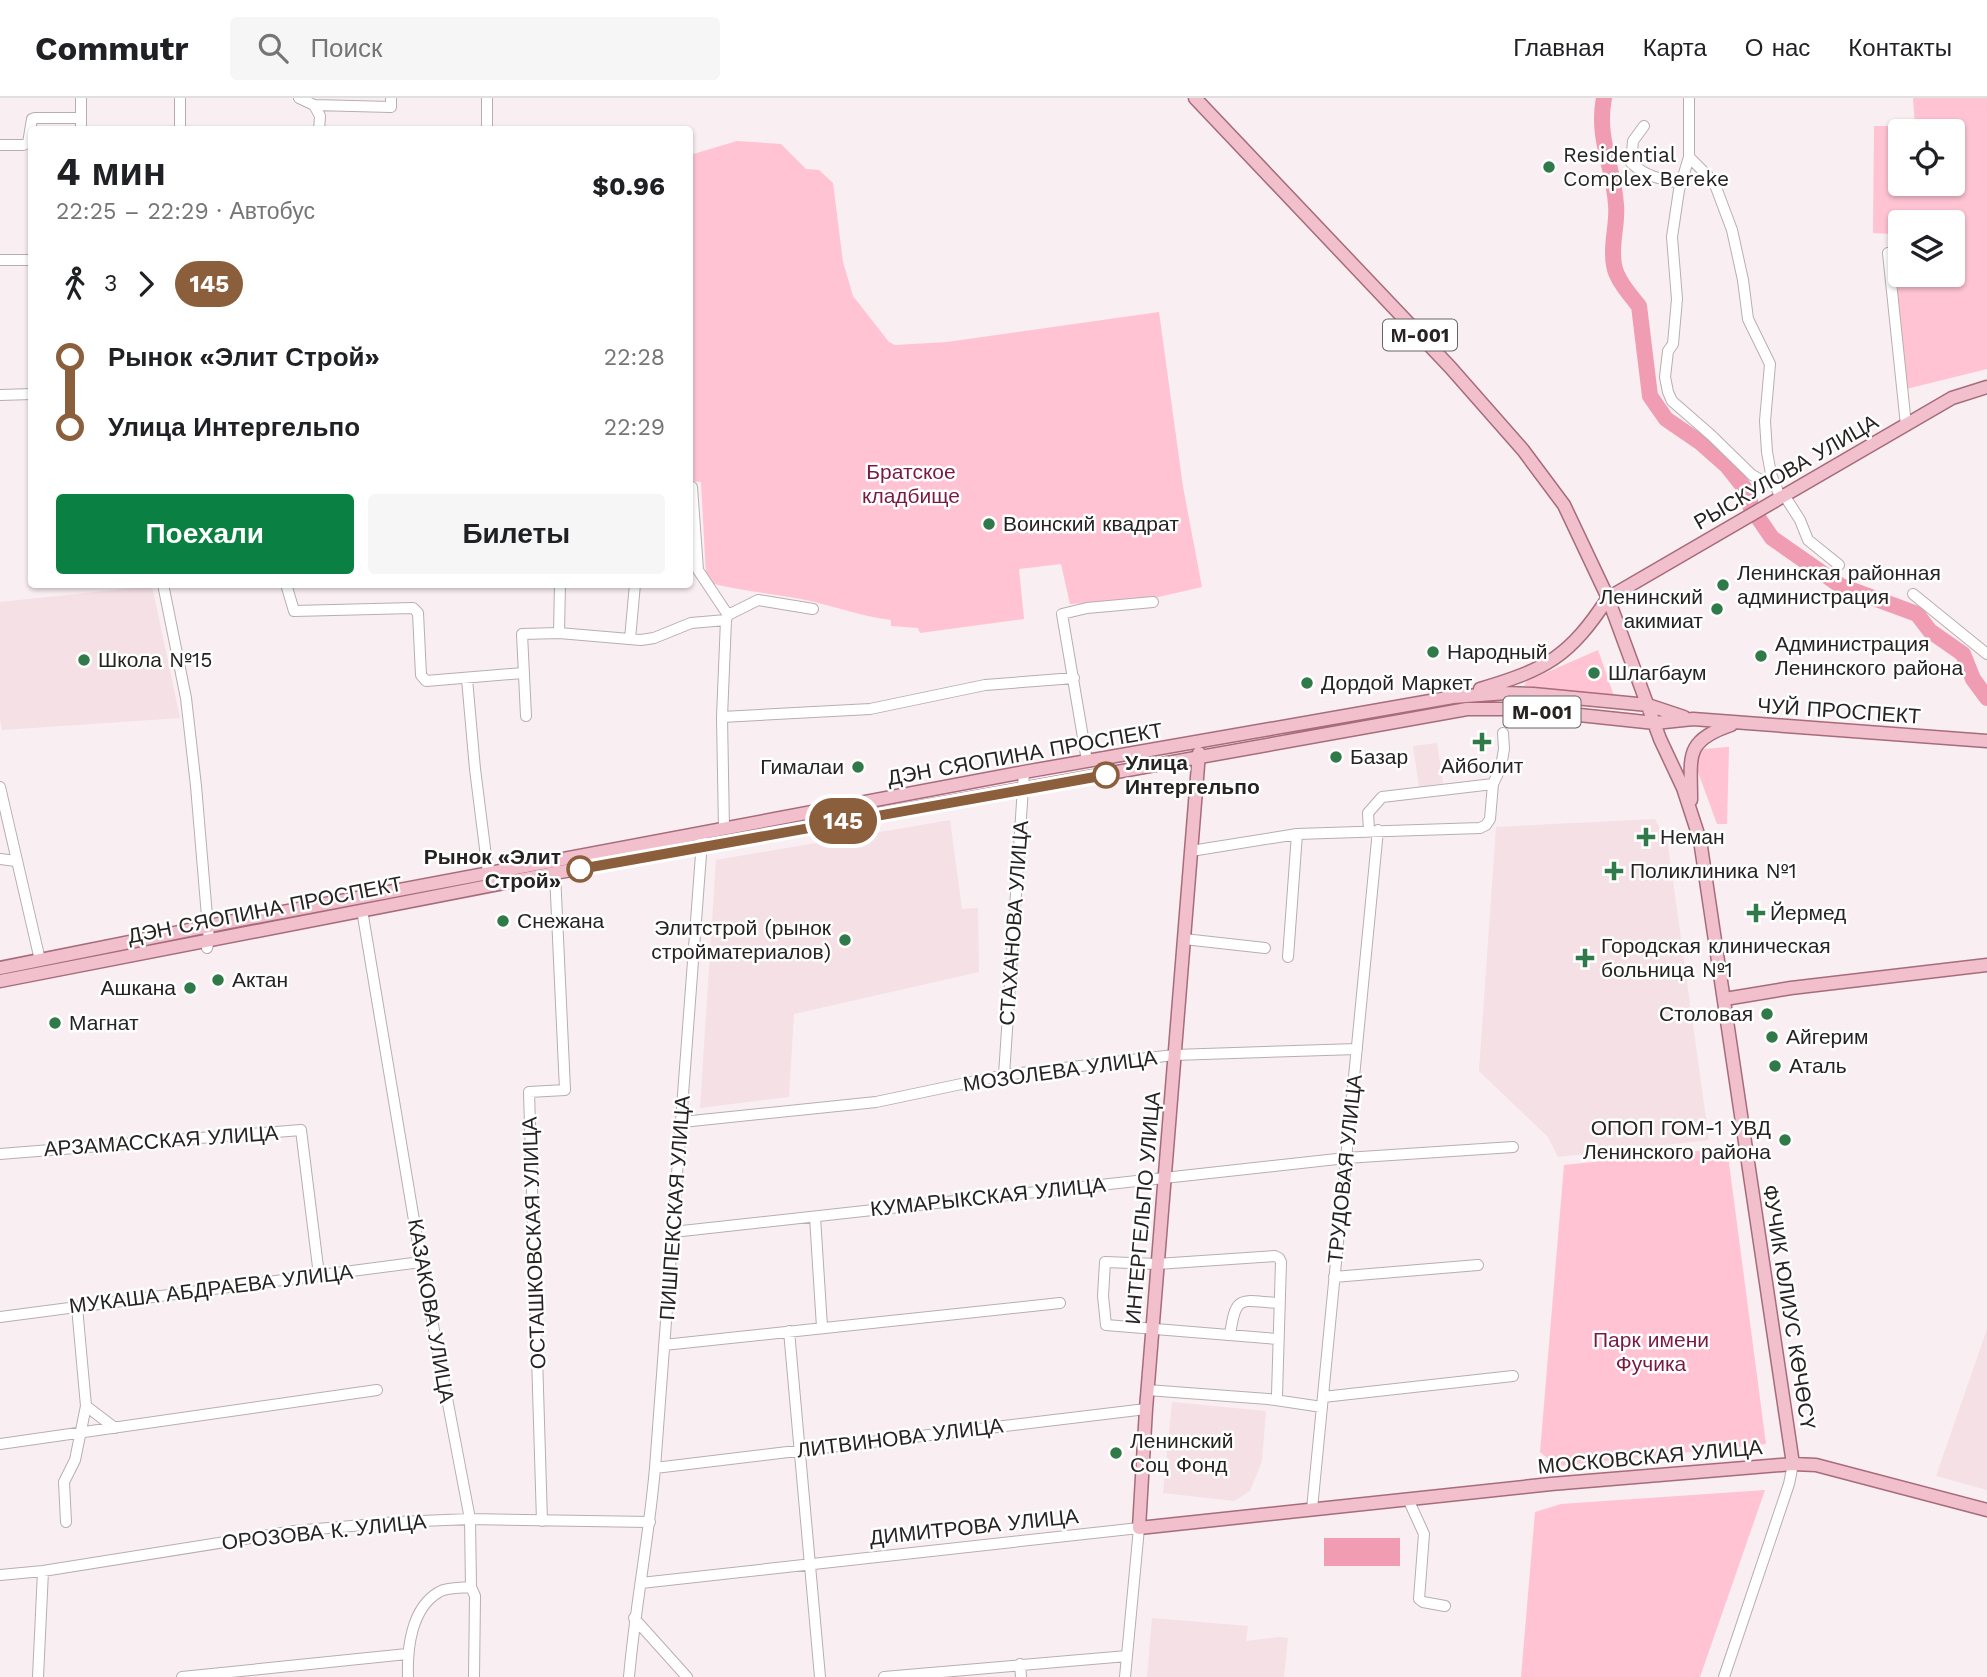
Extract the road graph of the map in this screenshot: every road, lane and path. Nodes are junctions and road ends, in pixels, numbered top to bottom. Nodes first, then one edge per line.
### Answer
1 (81, 98) edge
2 (180, 98) edge
3 (299, 98) edge
4 (391, 98) edge
5 (487, 98) edge
6 (1195, 98) edge
7 (1689, 98) edge
8 (314, 105) junction
9 (81, 118) junction
10 (30, 126) edge
11 (81, 126) edge
12 (180, 126) edge
13 (319, 126) edge
14 (487, 126) edge
15 (1644, 126) dead end
16 (28, 136) edge
17 (0, 145) edge
18 (1689, 157) junction
19 (1681, 183) junction
20 (0, 260) edge
21 (28, 260) edge
22 (1892, 287) edge
23 (1987, 387) edge
24 (28, 394) edge
25 (0, 395) edge
26 (1906, 425) junction
27 (1775, 483) junction
28 (1779, 498) junction
29 (693, 500) edge
30 (1839, 565) dead end
31 (164, 588) edge
32 (287, 588) edge
33 (560, 588) edge
34 (635, 588) edge
35 (1913, 594) dead end
36 (1608, 598) junction
37 (1153, 602) dead end
38 (813, 609) dead end
39 (727, 617) junction
40 (559, 633) junction
41 (630, 639) junction
42 (1987, 654) edge
43 (523, 673) junction
44 (1074, 678) junction
45 (467, 679) junction
46 (1453, 697) junction
47 (1648, 705) junction
48 (526, 716) dead end
49 (722, 717) junction
50 (1688, 719) junction
51 (1655, 723) junction
52 (1737, 723) junction
53 (1503, 733) dead end
54 (1987, 741) edge
55 (1199, 742) junction
56 (1199, 758) junction
57 (1087, 761) junction
58 (1024, 772) junction
59 (1493, 784) junction
60 (0, 787) edge
61 (1023, 789) junction
62 (1692, 811) junction
63 (724, 829) junction
64 (1374, 830) junction
65 (1297, 834) junction
66 (702, 840) junction
67 (1191, 851) junction
68 (0, 859) edge
69 (16, 861) junction
70 (555, 873) junction
71 (489, 880) junction
72 (362, 910) junction
73 (208, 938) junction
74 (1184, 939) junction
75 (1265, 948) dead end
76 (1288, 957) dead end
77 (40, 960) junction
78 (1987, 965) edge
79 (0, 968) edge
80 (0, 981) edge
81 (1725, 999) junction
82 (1357, 1049) junction
83 (1174, 1055) junction
84 (1004, 1075) junction
85 (682, 1122) junction
86 (1513, 1147) dead end
87 (0, 1154) edge
88 (1346, 1158) junction
89 (1164, 1177) junction
90 (815, 1217) junction
91 (673, 1233) junction
92 (421, 1262) junction
93 (1157, 1264) junction
94 (1478, 1265) dead end
95 (319, 1275) junction
96 (1334, 1277) junction
97 (1060, 1303) dead end
98 (1279, 1303) junction
99 (77, 1307) junction
100 (0, 1317) edge
101 (822, 1327) junction
102 (1153, 1329) junction
103 (789, 1331) junction
104 (1230, 1335) junction
105 (1277, 1339) junction
106 (664, 1345) junction
107 (1513, 1376) dead end
108 (377, 1390) dead end
109 (1147, 1390) junction
110 (1277, 1395) dead end
111 (1322, 1402) junction
112 (86, 1406) junction
113 (1146, 1409) junction
114 (115, 1428) junction
115 (82, 1433) junction
116 (0, 1444) edge
117 (800, 1450) junction
118 (1793, 1464) junction
119 (655, 1468) junction
120 (1408, 1499) junction
121 (1312, 1509) junction
122 (1987, 1510) edge
123 (470, 1519) junction
124 (542, 1521) junction
125 (66, 1522) dead end
126 (650, 1522) junction
127 (1139, 1528) junction
128 (810, 1564) junction
129 (43, 1571) junction
130 (0, 1575) edge
131 (641, 1583) junction
132 (471, 1587) junction
133 (1445, 1606) dead end
134 (634, 1618) junction
135 (407, 1654) junction
136 (1127, 1656) junction
137 (1020, 1664) junction
138 (996, 1672) edge
139 (38, 1677) edge
140 (182, 1677) edge
141 (408, 1677) edge
142 (474, 1677) edge
143 (629, 1677) edge
144 (687, 1677) edge
145 (820, 1677) edge
146 (884, 1677) edge
147 (1021, 1677) edge
148 (1125, 1677) edge
149 (1724, 1677) edge

1 - 9 street
2 - 12 street
3 - 8 street
4 - 8 street
5 - 14 street
6 - 36 main road, ФУЧИК ЮЛИУС КӨЧӨСҮ / М-001
7 - 18 street
8 - 13 street
9 - 10 street
9 - 11 street
15 - 19 street
16 - 17 street
18 - 19 street
18 - 27 street
19 - 27 street
20 - 21 street
22 - 26 street
23 - 26 main road, РЫСКУЛОВА УЛИЦА
24 - 25 street
26 - 28 main road, РЫСКУЛОВА УЛИЦА
27 - 28 street
28 - 30 street
28 - 36 main road, РЫСКУЛОВА УЛИЦА
29 - 39 street
31 - 73 street
32 - 45 street
33 - 40 street
34 - 41 street
35 - 42 street
36 - 46 main road
36 - 47 main road, ФУЧИК ЮЛИУС КӨЧӨСҮ / М-001
37 - 44 street
38 - 39 street
39 - 41 street
39 - 49 street
40 - 41 street
40 - 43 street
43 - 45 street
43 - 48 street
44 - 49 street
44 - 57 street
45 - 71 street
46 - 47 main road, ДЭН СЯОПИНА ПРОСПЕКТ / M-001
46 - 55 main road, ДЭН СЯОПИНА ПРОСПЕКТ / M-001
47 - 50 main road, ЧУЙ ПРОСПЕКТ
47 - 51 main road, ФУЧИК ЮЛИУС КӨЧӨСҮ / М-001
49 - 63 street
50 - 51 main road, ЧУЙ ПРОСПЕКТ
50 - 52 main road, ЧУЙ ПРОСПЕКТ
51 - 56 main road, ДЭН СЯОПИНА ПРОСПЕКТ / M-001
51 - 62 main road, ФУЧИК ЮЛИУС КӨЧӨСҮ
52 - 54 main road, ЧУЙ ПРОСПЕКТ
52 - 62 main road
53 - 59 street
55 - 56 main road, ИНТЕРГЕЛЬПО УЛИЦА
55 - 57 main road, ДЭН СЯОПИНА ПРОСПЕКТ / M-001
56 - 61 main road, ДЭН СЯОПИНА ПРОСПЕКТ / M-001
56 - 67 main road, ИНТЕРГЕЛЬПО УЛИЦА
57 - 58 main road, ДЭН СЯОПИНА ПРОСПЕКТ / M-001
58 - 61 street, СТАХАНОВА УЛИЦА
58 - 63 main road, ДЭН СЯОПИНА ПРОСПЕКТ / M-001
59 - 64 street, ТРУДОВАЯ УЛИЦА
59 - 64 street
60 - 69 street
61 - 66 main road, ДЭН СЯОПИНА ПРОСПЕКТ / M-001
61 - 84 street, СТАХАНОВА УЛИЦА
62 - 81 main road, ФУЧИК ЮЛИУС КӨЧӨСҮ
63 - 66 main road, ДЭН СЯОПИНА ПРОСПЕКТ / M-001
64 - 65 street
64 - 82 street, ТРУДОВАЯ УЛИЦА
65 - 67 street
65 - 76 street
66 - 70 main road, ДЭН СЯОПИНА ПРОСПЕКТ / M-001
66 - 71 main road, ДЭН СЯОПИНА ПРОСПЕКТ / M-001
66 - 85 street, ПИШПЕКСКАЯ УЛИЦА
67 - 74 main road, ИНТЕРГЕЛЬПО УЛИЦА
68 - 69 street
69 - 77 street
70 - 71 main road, ДЭН СЯОПИНА ПРОСПЕКТ / M-001
70 - 124 street, ОСТАШКОВСКАЯ УЛИЦА
71 - 72 main road, ДЭН СЯОПИНА ПРОСПЕКТ / M-001
71 - 73 main road, ДЭН СЯОПИНА ПРОСПЕКТ / M-001
72 - 73 main road, ДЭН СЯОПИНА ПРОСПЕКТ / M-001
72 - 92 street, КАЗАКОВА УЛИЦА
73 - 77 main road, ДЭН СЯОПИНА ПРОСПЕКТ / M-001
73 - 80 main road, ДЭН СЯОПИНА ПРОСПЕКТ / M-001
74 - 75 street
74 - 83 main road, ИНТЕРГЕЛЬПО УЛИЦА
77 - 79 main road, ДЭН СЯОПИНА ПРОСПЕКТ / M-001
78 - 81 main road
81 - 118 main road, ФУЧИК ЮЛИУС КӨЧӨСҮ
82 - 83 street, МОЗОЛЕВА УЛИЦА
82 - 88 street, ТРУДОВАЯ УЛИЦА
83 - 84 street, МОЗОЛЕВА УЛИЦА
83 - 89 main road, ИНТЕРГЕЛЬПО УЛИЦА
84 - 85 street, МОЗОЛЕВА УЛИЦА
85 - 91 street, ПИШПЕКСКАЯ УЛИЦА
86 - 88 street, КУМАРЫКСКАЯ УЛИЦА
87 - 95 street, АРЗАМАССКАЯ УЛИЦА
88 - 89 street, КУМАРЫКСКАЯ УЛИЦА
88 - 96 street, ТРУДОВАЯ УЛИЦА
89 - 90 street, КУМАРЫКСКАЯ УЛИЦА
89 - 93 main road, ИНТЕРГЕЛЬПО УЛИЦА
90 - 91 street, КУМАРЫКСКАЯ УЛИЦА
90 - 101 street
91 - 106 street, ПИШПЕКСКАЯ УЛИЦА
92 - 95 street, МУКАША АБДРАЕВА УЛИЦА
92 - 123 street, КАЗАКОВА УЛИЦА
93 - 98 street
93 - 102 main road, ИНТЕРГЕЛЬПО УЛИЦА
93 - 102 street
94 - 96 street
95 - 99 street, МУКАША АБДРАЕВА УЛИЦА
96 - 111 street, ТРУДОВАЯ УЛИЦА
97 - 101 street
98 - 104 street
98 - 105 street
99 - 100 street, МУКАША АБДРАЕВА УЛИЦА
99 - 112 street
101 - 103 street
102 - 104 street
102 - 109 main road, ИНТЕРГЕЛЬПО УЛИЦА
103 - 106 street
103 - 117 street
104 - 105 street
105 - 110 street
106 - 119 street, ПИШПЕКСКАЯ УЛИЦА
107 - 111 street
108 - 114 street
109 - 111 street
109 - 113 main road, ИНТЕРГЕЛЬПО УЛИЦА
111 - 121 street, ТРУДОВАЯ УЛИЦА
112 - 114 street
112 - 115 street
113 - 117 street, ЛИТВИНОВА УЛИЦА
113 - 127 main road, ИНТЕРГЕЛЬПО УЛИЦА
114 - 115 street
115 - 116 street
115 - 125 street
117 - 119 street, ЛИТВИНОВА УЛИЦА
117 - 128 street
118 - 120 main road, МОСКОВСКАЯ УЛИЦА
118 - 122 main road, МОСКОВСКАЯ УЛИЦА
118 - 149 street, ФУЧИК ЮЛИУС КӨЧӨСҮ
119 - 126 street, ПИШПЕКСКАЯ УЛИЦА
120 - 121 main road, МОСКОВСКАЯ УЛИЦА
120 - 133 street
121 - 127 main road, ДИМИТРОВА УЛИЦА
123 - 124 street, ОРОЗОВА К. УЛИЦА
123 - 129 street, ОРОЗОВА К. УЛИЦА
123 - 132 street, КАЗАКОВА УЛИЦА
124 - 126 street, ОРОЗОВА К. УЛИЦА
126 - 131 street, ПИШПЕКСКАЯ УЛИЦА
127 - 128 street, ДИМИТРОВА УЛИЦА
127 - 136 street, ИНТЕРГЕЛЬПО УЛИЦА
128 - 131 street, ДИМИТРОВА УЛИЦА
128 - 145 street
129 - 130 street, ОРОЗОВА К. УЛИЦА
129 - 139 street
131 - 134 street, ПИШПЕКСКАЯ УЛИЦА
132 - 135 street
132 - 142 street, КАЗАКОВА УЛИЦА
134 - 143 street, ПИШПЕКСКАЯ УЛИЦА
134 - 144 street
135 - 140 street
135 - 141 street
136 - 137 street
136 - 148 street, ИНТЕРГЕЛЬПО УЛИЦА
137 - 138 street
137 - 147 street
138 - 146 street

